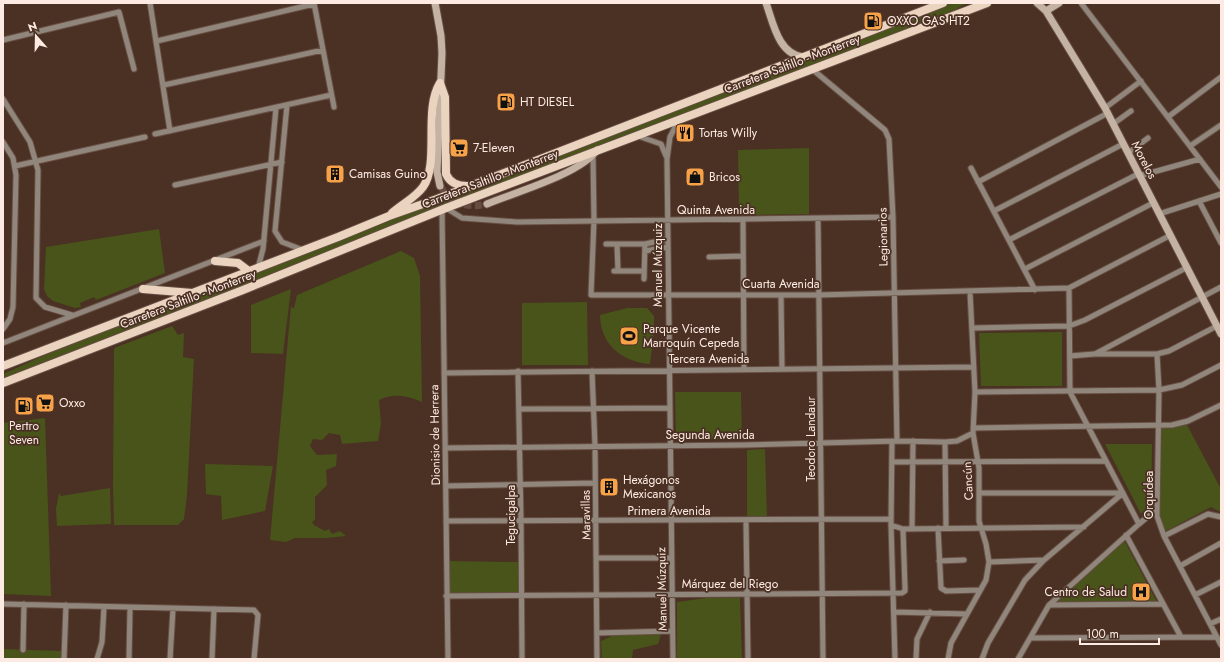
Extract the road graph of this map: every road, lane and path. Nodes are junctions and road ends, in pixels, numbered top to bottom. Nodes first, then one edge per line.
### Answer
1 (150, 3) edge
2 (314, 3) edge
3 (435, 3) edge
4 (766, 3) edge
5 (943, 3) edge
6 (972, 3) edge
7 (987, 3) edge
8 (1037, 3) edge
9 (1059, 3) edge
10 (1081, 3) edge
11 (1046, 11) junction
12 (959, 13) junction
13 (3, 40) edge
14 (157, 41) junction
15 (323, 50) junction
16 (803, 57) junction
17 (134, 69) dead end
18 (812, 69) junction
19 (1221, 77) edge
20 (1141, 81) junction
21 (440, 83) junction
22 (164, 85) junction
23 (331, 95) junction
24 (3, 99) edge
25 (287, 106) junction
26 (334, 107) dead end
27 (276, 108) junction
28 (1107, 111) junction
29 (1131, 111) dead end
30 (1168, 117) junction
31 (679, 120) junction
32 (1114, 124) junction
33 (1221, 125) edge
34 (170, 131) junction
35 (155, 134) dead end
36 (638, 136) junction
37 (145, 137) dead end
38 (1148, 138) dead end
39 (3, 142) edge
40 (1123, 144) junction
41 (1190, 146) junction
42 (595, 153) junction
43 (1128, 153) junction
44 (667, 159) junction
45 (1200, 159) junction
46 (37, 162) junction
47 (282, 162) junction
48 (270, 164) junction
49 (15, 166) junction
50 (971, 168) dead end
51 (1138, 175) junction
52 (978, 182) junction
53 (175, 185) dead end
54 (440, 186) tunnel mouth
55 (470, 186) junction
56 (1221, 187) edge
57 (1221, 194) edge
58 (1199, 201) junction
59 (1153, 203) junction
60 (487, 204) tunnel mouth
61 (444, 209) junction
62 (994, 211) junction
63 (1159, 214) junction
64 (388, 216) junction
65 (893, 217) junction
66 (818, 219) junction
67 (594, 220) junction
68 (668, 220) junction
69 (743, 220) junction
70 (1170, 236) junction
71 (668, 239) junction
72 (1009, 240) junction
73 (264, 241) junction
74 (1221, 242) edge
75 (606, 244) dead end
76 (617, 244) junction
77 (645, 244) junction
78 (668, 247) junction
79 (304, 250) junction
80 (645, 251) junction
81 (709, 256) dead end
82 (743, 256) junction
83 (214, 261) junction
84 (1186, 268) junction
85 (1025, 269) junction
86 (253, 270) junction
87 (643, 271) junction
88 (644, 279) dead end
89 (1069, 288) junction
90 (1221, 288) edge
91 (143, 289) junction
92 (1035, 290) junction
93 (893, 292) junction
94 (970, 292) junction
95 (195, 293) junction
96 (668, 294) junction
97 (744, 294) junction
98 (781, 295) junction
99 (818, 295) junction
100 (1202, 297) junction
101 (74, 315) junction
102 (1069, 326) junction
103 (1217, 326) junction
104 (973, 328) junction
105 (3, 329) edge
106 (1221, 334) edge
107 (3, 343) edge
108 (57, 346) junction
109 (1094, 354) junction
110 (1157, 354) junction
111 (1070, 356) junction
112 (1221, 365) edge
113 (3, 366) edge
114 (974, 367) junction
115 (895, 368) junction
116 (669, 369) junction
117 (744, 369) junction
118 (782, 369) junction
119 (820, 369) junction
120 (3, 371) edge
121 (518, 371) junction
122 (592, 371) junction
123 (444, 373) junction
124 (3, 383) edge
125 (1159, 390) junction
126 (975, 392) junction
127 (1070, 392) junction
128 (1221, 405) edge
129 (593, 408) junction
130 (670, 408) junction
131 (520, 409) junction
132 (1087, 426) junction
133 (1159, 426) junction
134 (974, 431) junction
135 (895, 441) junction
136 (913, 441) junction
137 (945, 442) junction
138 (821, 443) junction
139 (670, 445) junction
140 (520, 446) junction
141 (595, 446) junction
142 (446, 448) junction
143 (913, 461) junction
144 (1106, 461) junction
145 (892, 462) junction
146 (946, 462) junction
147 (977, 462) junction
148 (595, 483) junction
149 (521, 484) junction
150 (446, 486) junction
151 (979, 493) junction
152 (1123, 493) junction
153 (1157, 508) junction
154 (1221, 517) edge
155 (821, 519) junction
156 (891, 519) junction
157 (671, 520) junction
158 (446, 521) junction
159 (596, 521) junction
160 (746, 521) junction
161 (521, 522) junction
162 (1139, 524) junction
163 (891, 525) junction
164 (1084, 527) junction
165 (938, 528) junction
166 (946, 528) junction
167 (981, 528) junction
168 (912, 529) junction
169 (903, 530) junction
170 (1126, 535) junction
171 (1164, 536) junction
172 (1221, 543) edge
173 (596, 558) junction
174 (671, 558) junction
175 (964, 560) dead end
176 (1044, 560) junction
177 (939, 561) junction
178 (989, 562) junction
179 (1180, 566) junction
180 (1221, 582) edge
181 (980, 590) junction
182 (822, 593) junction
183 (893, 593) junction
184 (596, 595) junction
185 (672, 595) junction
186 (746, 595) junction
187 (1195, 595) junction
188 (446, 596) junction
189 (520, 596) junction
190 (3, 604) edge
191 (24, 604) junction
192 (1162, 604) junction
193 (66, 605) junction
194 (1049, 605) junction
195 (104, 607) junction
196 (130, 608) junction
197 (173, 609) junction
198 (214, 610) junction
199 (894, 612) junction
200 (930, 612) junction
201 (967, 614) junction
202 (1221, 619) edge
203 (1210, 624) junction
204 (672, 631) junction
205 (597, 633) junction
206 (1217, 637) junction
207 (1030, 638) junction
208 (1181, 638) junction
209 (1221, 645) edge
210 (23, 650) dead end
211 (64, 659) edge
212 (97, 659) edge
213 (129, 659) edge
214 (170, 659) edge
215 (212, 659) edge
216 (254, 659) edge
217 (448, 659) edge
218 (522, 659) edge
219 (597, 659) edge
220 (673, 659) edge
221 (748, 659) edge
222 (823, 659) edge
223 (895, 659) edge
224 (916, 659) edge
225 (948, 659) edge
226 (982, 659) edge
227 (1018, 659) edge

1 - 14 street
2 - 14 street
2 - 15 street
3 - 21 street
4 - 16 street
5 - 16 main road, Carretera Saltillo - Monterrey
6 - 12 main road
7 - 12 main road, Carretera Saltillo - Monterrey
8 - 11 street, Morelos
9 - 11 street
10 - 20 street
11 - 28 street, Morelos
12 - 18 main road, Carretera Saltillo - Monterrey
13 - 17 street
14 - 22 street
15 - 22 street
15 - 23 street
16 - 55 main road, Carretera Saltillo - Monterrey
18 - 31 main road, Carretera Saltillo - Monterrey
18 - 65 street, Legionarios
19 - 30 street
20 - 28 street
20 - 30 street
21 - 54 street
21 - 55 main road
21 - 64 main road
22 - 34 street
23 - 25 street
23 - 26 street
24 - 46 street
25 - 27 street
25 - 47 street
27 - 34 street
27 - 48 street
28 - 32 street, Morelos
28 - 52 street
29 - 32 street
30 - 41 street
31 - 36 main road, Carretera Saltillo - Monterrey
31 - 44 street, Manuel Múzquiz
32 - 40 street, Morelos
33 - 41 street
34 - 35 street
36 - 42 main road, Carretera Saltillo - Monterrey
36 - 44 street, Manuel Múzquiz
37 - 46 street
38 - 43 street
39 - 49 street
40 - 43 street, Morelos
40 - 62 street
41 - 45 street
42 - 60 street
42 - 61 main road, Carretera Saltillo - Monterrey
42 - 67 street
43 - 51 street, Morelos
44 - 68 street, Manuel Múzquiz
45 - 51 street
45 - 56 street
46 - 49 street
46 - 101 street
47 - 48 street
47 - 79 street
48 - 53 street
48 - 73 street
49 - 105 street
50 - 52 street
51 - 59 street, Morelos
51 - 72 street
52 - 62 street
55 - 64 main road, Carretera Saltillo - Monterrey
57 - 58 street
58 - 63 street
58 - 74 street
59 - 63 street, Morelos
59 - 85 street
61 - 67 street, Quinta Avenida
61 - 123 street, Dionisio de Herrera
61 - 124 main road, Carretera Saltillo - Monterrey
62 - 72 street
63 - 70 street, Morelos
64 - 79 main road, Carretera Saltillo - Monterrey
65 - 66 street, Quinta Avenida
65 - 93 street, Legionarios
66 - 69 street, Quinta Avenida
66 - 99 street, Teodoro Landaur
67 - 68 street, Quinta Avenida
67 - 96 street, Cuarta Avenida
68 - 69 street, Quinta Avenida
68 - 71 street, Manuel Múzquiz
69 - 82 street
70 - 84 street, Morelos
70 - 89 street
71 - 77 street
71 - 78 street, Manuel Múzquiz
72 - 85 street
73 - 83 street
73 - 86 street
75 - 76 street
76 - 77 street
76 - 87 street
77 - 80 street
78 - 80 street
78 - 96 street, Manuel Múzquiz
79 - 86 main road, Carretera Saltillo - Monterrey
80 - 87 street
81 - 82 street
82 - 97 street
83 - 86 main road
83 - 91 street
84 - 100 street, Morelos
84 - 102 street
85 - 92 street
86 - 95 main road, Carretera Saltillo - Monterrey
87 - 88 street
89 - 92 street, Cuarta Avenida
89 - 102 street
90 - 100 street
91 - 95 main road
91 - 101 street
92 - 94 street, Cuarta Avenida
93 - 94 street, Cuarta Avenida
93 - 99 street, Cuarta Avenida
93 - 115 street, Legionarios
94 - 104 street, Cancún
95 - 108 main road, Carretera Saltillo - Monterrey
96 - 97 street, Cuarta Avenida
96 - 116 street, Manuel Múzquiz
97 - 98 street, Cuarta Avenida
97 - 117 street
98 - 99 street, Cuarta Avenida
98 - 118 street
99 - 119 street, Teodoro Landaur
100 - 103 street, Morelos
100 - 109 street
101 - 107 street
102 - 104 street
102 - 111 street
103 - 106 street, Morelos
103 - 110 street
104 - 114 street, Cancún
108 - 113 main road, Carretera Saltillo - Monterrey
108 - 120 main road
109 - 110 street
109 - 111 street
110 - 125 street, Orquídea
111 - 127 street
112 - 125 street
114 - 115 street, Tercera Avenida
114 - 126 street, Cancún
115 - 119 street, Tercera Avenida
115 - 135 street, Legionarios
116 - 117 street, Tercera Avenida
116 - 122 street, Tercera Avenida
116 - 130 street, Manuel Múzquiz
117 - 118 street, Tercera Avenida
118 - 119 street, Tercera Avenida
119 - 138 street, Teodoro Landaur
121 - 122 street, Tercera Avenida
121 - 123 street, Tercera Avenida
121 - 131 street, Tegucigalpa
122 - 129 street, Maravillas
123 - 142 street, Dionisio de Herrera
125 - 127 street
125 - 133 street, Orquídea
126 - 127 street
126 - 134 street, Cancún
127 - 132 street
128 - 133 street
129 - 130 street
129 - 131 street
129 - 141 street, Maravillas
130 - 139 street, Manuel Múzquiz
131 - 140 street, Tegucigalpa
132 - 133 street
132 - 134 street
132 - 144 street
133 - 153 street, Orquídea
134 - 137 street, Segunda Avenida
134 - 147 street, Cancún
135 - 136 street, Segunda Avenida
135 - 138 street, Segunda Avenida
135 - 145 street, Legionarios
136 - 137 street, Segunda Avenida
136 - 143 street
137 - 146 street
138 - 139 street, Segunda Avenida
138 - 155 street, Teodoro Landaur
139 - 141 street, Segunda Avenida
139 - 157 street, Manuel Múzquiz
140 - 141 street, Segunda Avenida
140 - 142 street, Segunda Avenida
140 - 149 street, Tegucigalpa
141 - 148 street, Maravillas
142 - 150 street, Dionisio de Herrera
143 - 145 street
143 - 146 street
143 - 168 street
144 - 147 street
144 - 152 street
145 - 156 street, Legionarios
146 - 147 street
146 - 166 street
147 - 151 street, Cancún
148 - 149 street
148 - 159 street, Maravillas
149 - 150 street
149 - 161 street, Tegucigalpa
150 - 158 street, Dionisio de Herrera
151 - 152 street
151 - 167 street, Cancún
152 - 162 street
152 - 164 street
153 - 162 street
153 - 171 street, Orquídea
154 - 171 street
155 - 156 street, Primera Avenida
155 - 160 street, Primera Avenida
155 - 182 street, Teodoro Landaur
156 - 163 street, Legionarios
157 - 159 street, Primera Avenida
157 - 160 street, Primera Avenida
157 - 174 street, Manuel Múzquiz
158 - 161 street, Primera Avenida
158 - 188 street, Dionisio de Herrera
159 - 161 street, Primera Avenida
159 - 173 street, Maravillas
160 - 186 street
161 - 189 street, Tegucigalpa
162 - 170 street
163 - 169 street
163 - 183 street, Legionarios
164 - 167 street
164 - 176 street
165 - 166 street
165 - 168 street
165 - 177 street
166 - 167 street
167 - 178 street, Cancún
168 - 169 street
169 - 183 street, Márquez del Riego
170 - 192 street
170 - 194 street
171 - 179 street, Orquídea
172 - 179 street
173 - 174 street
173 - 184 street, Maravillas
174 - 185 street, Manuel Múzquiz
175 - 177 street
176 - 178 street
176 - 226 street
177 - 181 street
178 - 181 street, Cancún
179 - 187 street, Orquídea
180 - 187 street
181 - 201 street, Cancún
182 - 183 street, Márquez del Riego
182 - 186 street, Márquez del Riego
182 - 222 street, Teodoro Landaur
183 - 199 street, Legionarios
184 - 185 street, Márquez del Riego
184 - 189 street, Márquez del Riego
184 - 205 street, Maravillas
185 - 186 street, Márquez del Riego
185 - 204 street, Manuel Múzquiz
186 - 221 street
187 - 203 street, Orquídea
188 - 189 street, Márquez del Riego
188 - 217 street, Dionisio de Herrera
189 - 218 street, Tegucigalpa
190 - 191 street
191 - 193 street
191 - 210 street
192 - 194 street
192 - 208 street
193 - 195 street
193 - 211 street
194 - 207 street
195 - 196 street
195 - 212 street
196 - 197 street
196 - 213 street
197 - 198 street
197 - 214 street
198 - 215 street
198 - 216 street
199 - 200 street
199 - 223 street, Legionarios
200 - 201 street
200 - 224 street
201 - 225 street, Cancún
202 - 203 street
203 - 206 street, Orquídea
204 - 205 street
204 - 220 street, Manuel Múzquiz
205 - 219 street, Maravillas
206 - 208 street
206 - 209 street, Orquídea
207 - 208 street
207 - 227 street

